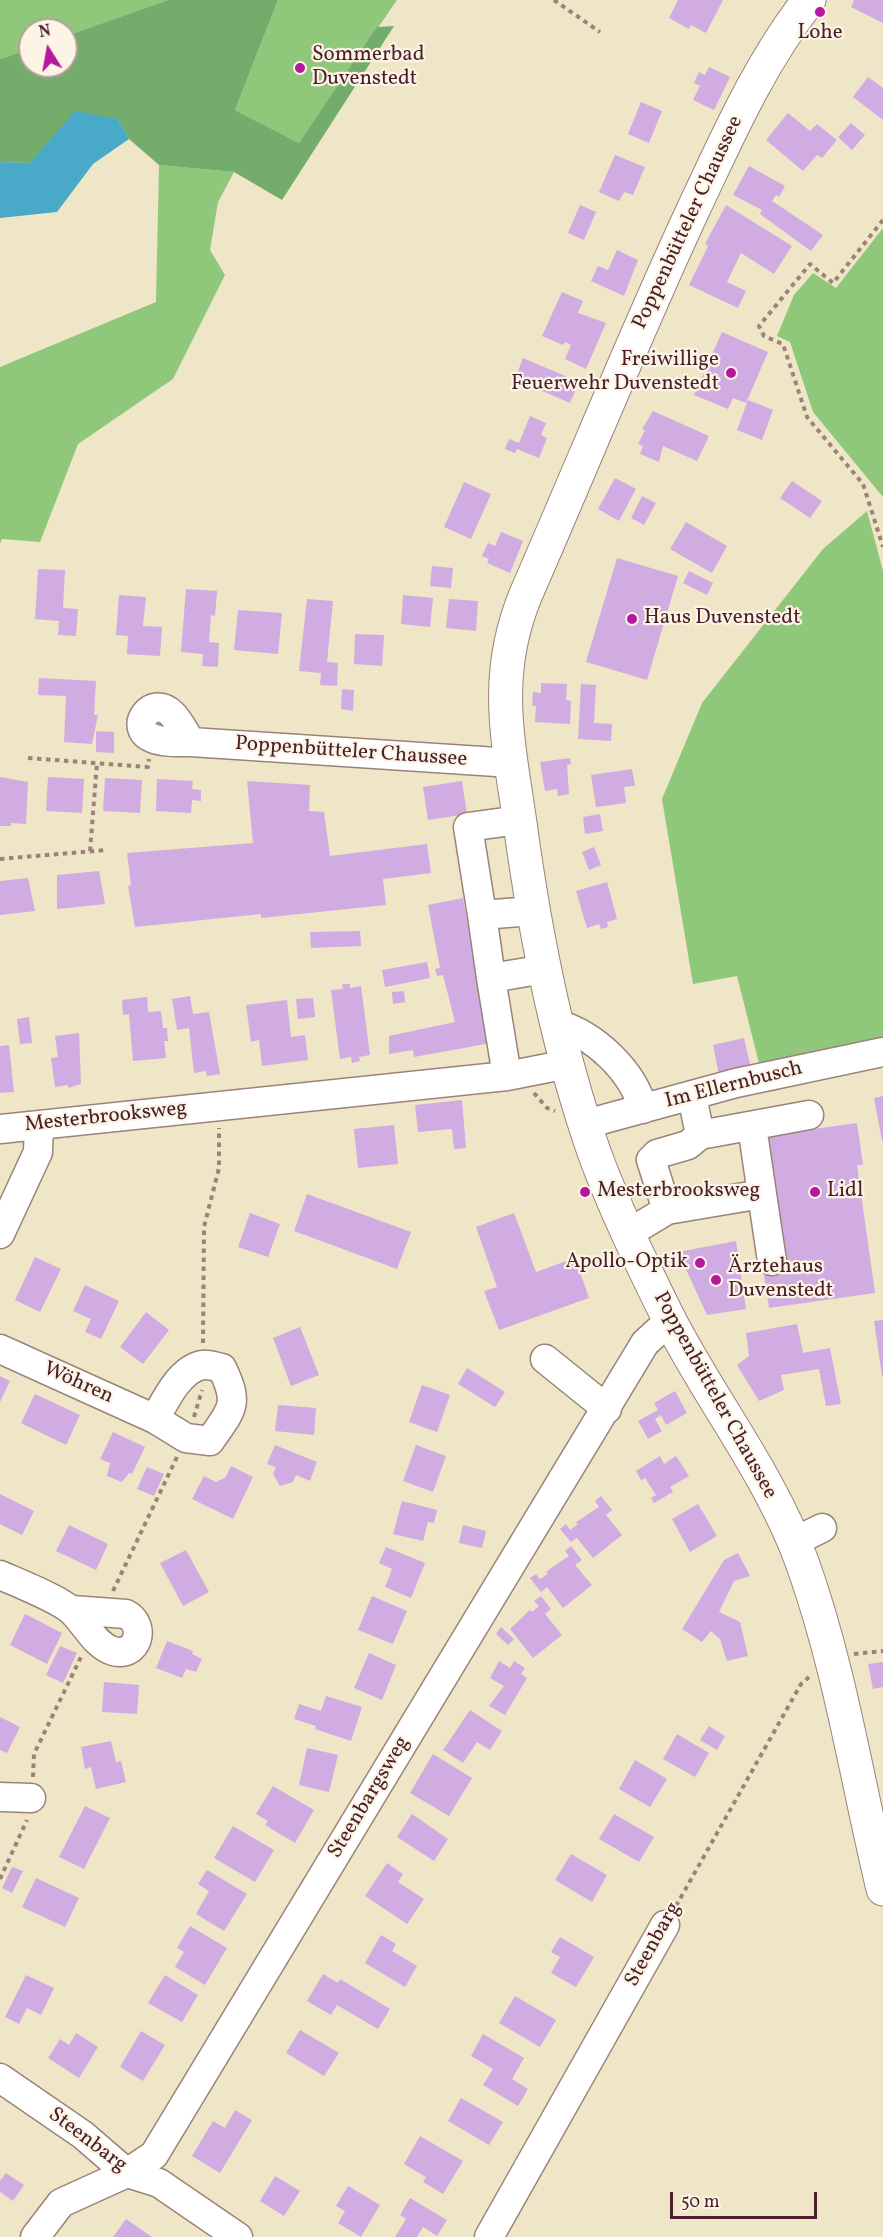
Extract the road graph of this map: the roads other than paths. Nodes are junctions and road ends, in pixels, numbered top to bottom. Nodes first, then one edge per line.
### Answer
1 (809, 0) edge
2 (150, 738) road end
3 (512, 763) junction
4 (519, 820) junction
5 (532, 911) junction
6 (482, 915) junction
7 (545, 969) junction
8 (491, 978) junction
9 (557, 1024) junction
10 (883, 1052) edge
11 (568, 1064) junction
12 (514, 1075) junction
13 (692, 1096) junction
14 (643, 1109) junction
15 (809, 1115) dead end
16 (583, 1117) junction
17 (39, 1125) junction
18 (752, 1125) junction
19 (0, 1129) edge
20 (700, 1135) junction
21 (762, 1194) junction
22 (667, 1210) junction
23 (628, 1233) junction
24 (0, 1234) edge
25 (772, 1261) dead end
26 (670, 1320) junction
27 (0, 1348) edge
28 (545, 1359) dead end
29 (606, 1409) junction
30 (155, 1419) junction
31 (0, 1575) edge
32 (97, 1622) road end
33 (0, 1797) edge
34 (31, 1798) road end
35 (883, 1889) edge
36 (665, 1925) road end
37 (0, 2078) edge
38 (127, 2173) junction
39 (35, 2237) edge
40 (238, 2237) edge
41 (489, 2237) edge

1 - 3 main road, Poppenbütteler Chaussee
2 - 3 street, Poppenbütteler Chaussee
3 - 4 main road, Poppenbütteler Chaussee
4 - 5 main road, Poppenbütteler Chaussee
4 - 6 street
5 - 6 street
5 - 7 main road, Poppenbütteler Chaussee
6 - 8 street
7 - 8 street
7 - 9 main road, Poppenbütteler Chaussee
8 - 12 street
9 - 11 main road, Poppenbütteler Chaussee
9 - 14 street
10 - 13 street, Im Ellernbusch
11 - 12 street, Mesterbrooksweg
11 - 16 main road, Poppenbütteler Chaussee
12 - 17 street, Mesterbrooksweg
13 - 14 street, Im Ellernbusch
13 - 20 street
14 - 16 street, Im Ellernbusch
15 - 18 street
16 - 23 main road, Poppenbütteler Chaussee
17 - 19 street, Mesterbrooksweg
17 - 24 street
18 - 20 street
18 - 21 street
20 - 22 street
21 - 22 street
21 - 25 street
22 - 23 street
23 - 26 main road, Poppenbütteler Chaussee
26 - 29 street, Steenbargsweg
26 - 35 main road, Poppenbütteler Chaussee
27 - 30 street, Wöhren
28 - 29 street
29 - 38 street, Steenbargsweg
30 - 30 street, Wöhren
31 - 32 street
33 - 34 street
36 - 41 street, Steenbarg
37 - 38 street, Steenbarg
38 - 39 street, Steenbargsweg
38 - 40 street, Steenbarg

